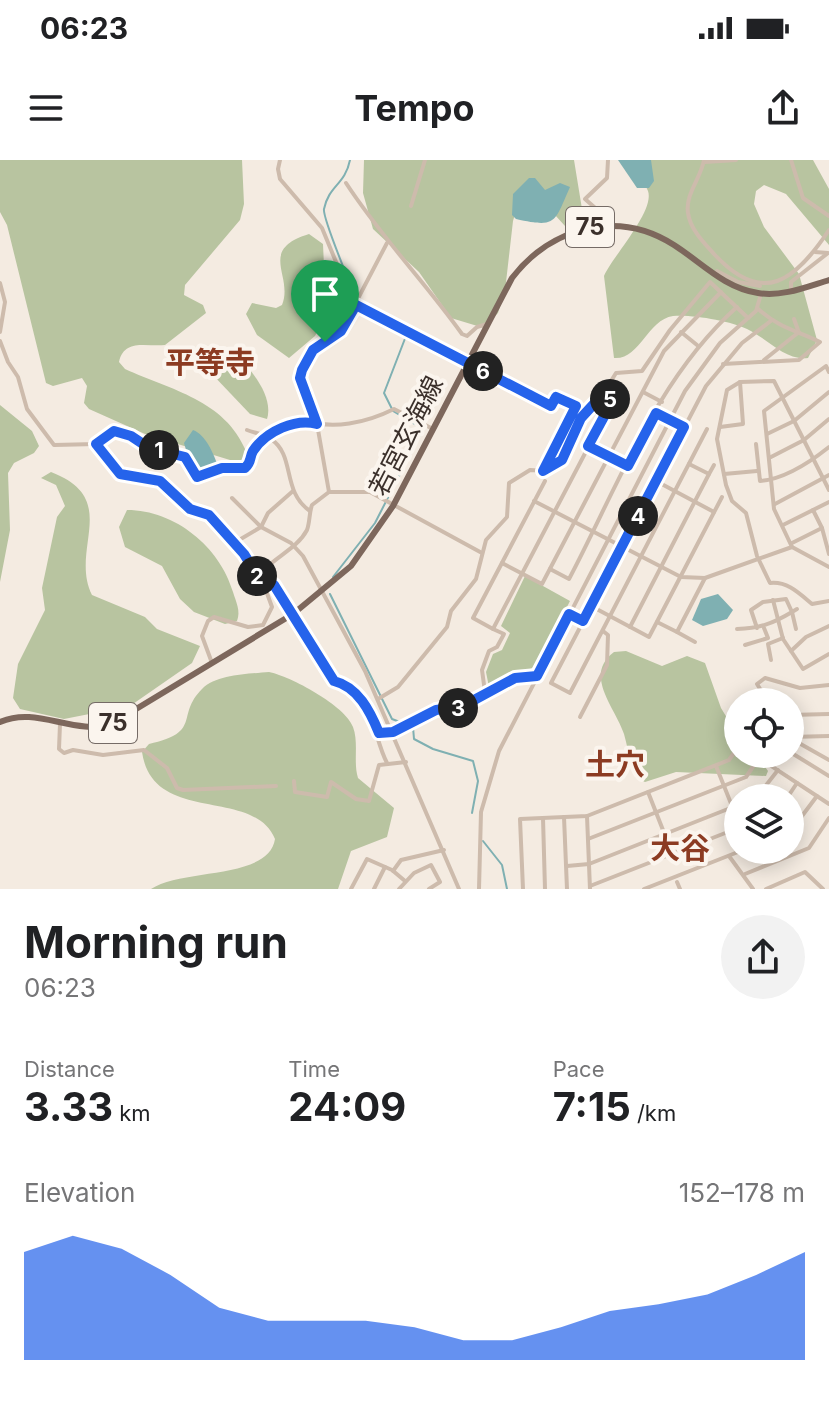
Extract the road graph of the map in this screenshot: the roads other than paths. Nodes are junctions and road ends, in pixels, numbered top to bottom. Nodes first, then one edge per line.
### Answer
1 (280, 160) edge
2 (425, 160) edge
3 (608, 160) edge
4 (791, 160) edge
5 (704, 161) edge
6 (732, 161) edge
7 (346, 183) dead end
8 (411, 206) dead end
9 (829, 216) edge
10 (583, 229) junction
11 (829, 230) edge
12 (387, 243) junction
13 (815, 252) junction
14 (715, 274) junction
15 (829, 280) edge
16 (0, 283) edge
17 (766, 286) junction
18 (791, 291) junction
19 (721, 292) junction
20 (761, 294) junction
21 (356, 305) junction
22 (737, 307) junction
23 (757, 308) junction
24 (748, 318) junction
25 (794, 319) dead end
26 (772, 320) junction
27 (487, 324) junction
28 (338, 326) dead end
29 (0, 332) edge
30 (681, 332) junction
31 (799, 332) junction
32 (0, 341) edge
33 (697, 345) junction
34 (762, 361) junction
35 (467, 362) junction
36 (722, 364) junction
37 (829, 372) edge
38 (300, 378) junction
39 (740, 382) junction
40 (642, 391) junction
41 (829, 392) edge
42 (603, 394) junction
43 (784, 400) junction
44 (662, 402) junction
45 (656, 413) junction
46 (829, 419) edge
47 (670, 420) junction
48 (794, 421) junction
49 (317, 424) junction
50 (684, 427) junction
51 (720, 427) junction
52 (433, 429) junction
53 (707, 429) dead end
54 (247, 430) dead end
55 (767, 434) junction
56 (270, 437) junction
57 (804, 440) junction
58 (96, 444) junction
59 (756, 444) dead end
60 (588, 446) junction
61 (829, 447) edge
62 (608, 457) junction
63 (769, 457) junction
64 (813, 460) junction
65 (689, 464) junction
66 (714, 465) dead end
67 (628, 466) junction
68 (543, 471) junction
69 (758, 471) junction
70 (709, 474) junction
71 (724, 474) junction
72 (829, 475) edge
73 (823, 479) junction
74 (772, 480) junction
75 (545, 481) dead end
76 (656, 481) junction
77 (829, 490) edge
78 (293, 491) junction
79 (675, 491) junction
80 (329, 492) junction
81 (722, 497) dead end
82 (232, 498) dead end
83 (534, 501) junction
84 (695, 502) junction
85 (829, 502) edge
86 (774, 505) junction
87 (393, 506) junction
88 (813, 510) junction
89 (310, 511) junction
90 (555, 512) junction
91 (714, 512) junction
92 (574, 522) junction
93 (783, 525) junction
94 (261, 527) junction
95 (822, 528) junction
96 (594, 532) junction
97 (608, 539) junction
98 (234, 543) junction
99 (792, 545) junction
100 (622, 546) junction
101 (295, 547) junction
102 (482, 553) junction
103 (829, 554) edge
104 (642, 557) junction
105 (759, 559) junction
106 (502, 563) junction
107 (661, 567) junction
108 (829, 567) edge
109 (550, 569) junction
110 (523, 573) junction
111 (681, 577) junction
112 (705, 578) junction
113 (264, 581) junction
114 (323, 592) junction
115 (773, 600) junction
116 (829, 601) edge
117 (591, 606) junction
118 (794, 611) junction
119 (293, 614) junction
120 (569, 614) junction
121 (610, 616) junction
122 (779, 620) junction
123 (583, 621) junction
124 (657, 622) junction
125 (829, 626) edge
126 (630, 627) junction
127 (757, 628) junction
128 (764, 628) junction
129 (493, 629) junction
130 (737, 629) dead end
131 (796, 629) dead end
132 (603, 631) junction
133 (677, 632) junction
134 (783, 638) junction
135 (695, 642) dead end
136 (745, 645) dead end
137 (791, 651) junction
138 (829, 654) edge
139 (771, 660) dead end
140 (212, 663) junction
141 (537, 676) junction
142 (829, 685) edge
143 (759, 688) edge
144 (800, 688) edge
145 (800, 688) edge
146 (485, 692) junction
147 (378, 699) junction
148 (829, 714) edge
149 (804, 715) edge
150 (580, 717) dead end
151 (0, 722) edge
152 (60, 724) junction
153 (393, 732) junction
154 (379, 733) junction
155 (829, 736) edge
156 (804, 737) edge
157 (804, 745) edge
158 (829, 760) edge
159 (804, 761) edge
160 (406, 762) junction
161 (724, 762) edge
162 (387, 763) junction
163 (716, 766) junction
164 (778, 770) junction
165 (829, 776) edge
166 (294, 781) dead end
167 (797, 783) joint
168 (727, 784) edge
169 (767, 784) edge
170 (724, 785) joint
171 (276, 786) dead end
172 (648, 792) junction
173 (817, 796) junction
174 (829, 804) edge
175 (724, 810) edge
176 (656, 812) junction
177 (804, 813) edge
178 (587, 816) junction
179 (564, 817) junction
180 (543, 818) junction
181 (829, 818) edge
182 (664, 834) junction
183 (724, 834) edge
184 (588, 839) junction
185 (445, 849) junction
186 (672, 854) junction
187 (724, 858) edge
188 (589, 864) junction
189 (736, 864) edge
190 (567, 866) junction
191 (385, 867) junction
192 (393, 871) junction
193 (745, 874) junction
194 (405, 881) junction
195 (677, 882) dead end
196 (590, 888) edge
197 (351, 889) edge
198 (374, 889) edge
199 (399, 889) edge
200 (429, 889) edge
201 (459, 889) edge
202 (479, 889) edge
203 (523, 889) edge
204 (545, 889) edge
205 (567, 889) edge
206 (644, 889) edge
207 (680, 889) edge
208 (753, 889) edge
209 (766, 889) edge
210 (823, 889) edge

1 - 21 street
2 - 8 street
3 - 10 street
4 - 9 street
5 - 6 street
5 - 17 street
7 - 12 street
10 - 14 main road, 若宮玄海線 / 75
10 - 27 main road, 若宮玄海線 / 75
11 - 13 street
12 - 21 street
12 - 27 street
13 - 17 street
13 - 18 street
14 - 17 street
14 - 20 main road, 若宮玄海線 / 75
15 - 18 main road, 若宮玄海線 / 75
16 - 29 street
18 - 20 main road, 若宮玄海線 / 75
19 - 22 street
19 - 30 street
19 - 42 street
20 - 23 street
21 - 35 street
21 - 38 street
22 - 24 street
22 - 33 street
23 - 24 street
23 - 26 street
24 - 47 street
25 - 31 street
26 - 31 street
26 - 36 street
27 - 35 main road, 若宮玄海線 / 75
28 - 38 street
30 - 33 street
30 - 40 street
31 - 34 street
31 - 34 street
32 - 58 street
33 - 44 street
34 - 36 street
35 - 52 main road, 若宮玄海線 / 75
35 - 68 street
36 - 50 street
37 - 43 street
38 - 49 street
39 - 43 street
39 - 51 street
39 - 51 street
40 - 44 street
40 - 62 street
41 - 48 street
42 - 60 street
42 - 68 street
43 - 48 street
43 - 55 street
44 - 45 street
45 - 47 street
45 - 67 street
46 - 57 street
47 - 50 street
47 - 97 street
48 - 55 street
48 - 57 street
49 - 52 street
49 - 56 street
49 - 80 street
50 - 76 street
51 - 71 street
52 - 87 main road, 若宮玄海線 / 75
53 - 65 street
54 - 56 street
55 - 63 street
56 - 58 street
56 - 78 street
57 - 63 street
57 - 64 street
58 - 98 street
59 - 69 street
60 - 62 street
60 - 90 street
61 - 64 street
62 - 67 street
62 - 92 street
63 - 74 street
64 - 73 street
64 - 74 street
65 - 70 street
65 - 79 street
66 - 70 street
67 - 96 street
68 - 102 street
69 - 71 street
69 - 74 street
70 - 84 street
71 - 105 street
72 - 73 street
73 - 77 street
73 - 86 street
74 - 86 street
75 - 83 street
76 - 79 street
76 - 100 street
78 - 89 street
78 - 94 street
79 - 84 street
79 - 104 street
80 - 87 street
80 - 89 street
81 - 91 street
82 - 94 street
83 - 90 street
83 - 106 street
84 - 91 street
84 - 107 street
85 - 88 street
86 - 93 street
87 - 102 street
87 - 114 main road, 若宮玄海線 / 75
88 - 93 street
88 - 95 street
89 - 101 street
90 - 92 street
90 - 110 street
91 - 111 street
92 - 96 street
92 - 109 street
93 - 99 street
94 - 98 street
94 - 101 street
95 - 99 street
95 - 103 street
96 - 97 street
96 - 109 street
97 - 100 street
97 - 120 street
98 - 113 street
99 - 105 street
99 - 108 street
100 - 104 street
100 - 117 street
101 - 113 street
101 - 114 street
102 - 147 street
104 - 107 street
104 - 121 street
105 - 112 street
105 - 116 street
106 - 110 street
106 - 129 street
107 - 111 street
107 - 126 street
109 - 110 street
110 - 129 street
111 - 112 street
111 - 124 street
112 - 133 street
113 - 119 street
113 - 140 street
114 - 119 main road, 若宮玄海線 / 75
114 - 147 street
115 - 118 street
115 - 122 street
115 - 127 street
117 - 121 street
117 - 123 street
118 - 122 street
118 - 131 street
119 - 140 main road, 若宮玄海線 / 75
119 - 154 street
120 - 123 street
120 - 141 street
121 - 126 street
121 - 132 street
122 - 128 street
122 - 134 street
123 - 132 street
124 - 126 street
124 - 133 street
125 - 137 street
127 - 128 street
127 - 130 street
128 - 136 street
129 - 146 street
132 - 150 street
133 - 135 street
134 - 137 street
134 - 139 street
137 - 138 street
140 - 152 main road, 若宮玄海線 / 75
141 - 146 street
141 - 202 street
142 - 145 street
143 - 144 street
146 - 153 street
147 - 153 street
148 - 149 street
151 - 152 main road, 若宮玄海線 / 75
152 - 171 street
153 - 154 street
153 - 160 street
154 - 162 street
155 - 156 street
157 - 158 street
159 - 165 street
160 - 162 street
160 - 185 street
161 - 163 street
162 - 166 street
163 - 170 street
163 - 172 street
164 - 167 street
164 - 168 street
164 - 169 street
167 - 173 street
170 - 176 street
172 - 176 street
172 - 178 street
173 - 174 street
173 - 177 street
175 - 182 street
176 - 182 street
176 - 184 street
178 - 179 street
178 - 184 street
179 - 180 street
179 - 190 street
180 - 203 street
180 - 204 street
181 - 193 street
182 - 186 street
182 - 188 street
183 - 186 street
184 - 188 street
185 - 192 street
185 - 201 street
186 - 196 street
187 - 206 street
188 - 190 street
188 - 196 street
189 - 193 street
190 - 205 street
191 - 192 street
191 - 197 street
191 - 198 street
192 - 194 street
193 - 208 street
194 - 199 street
194 - 200 street
195 - 207 street
209 - 210 street

